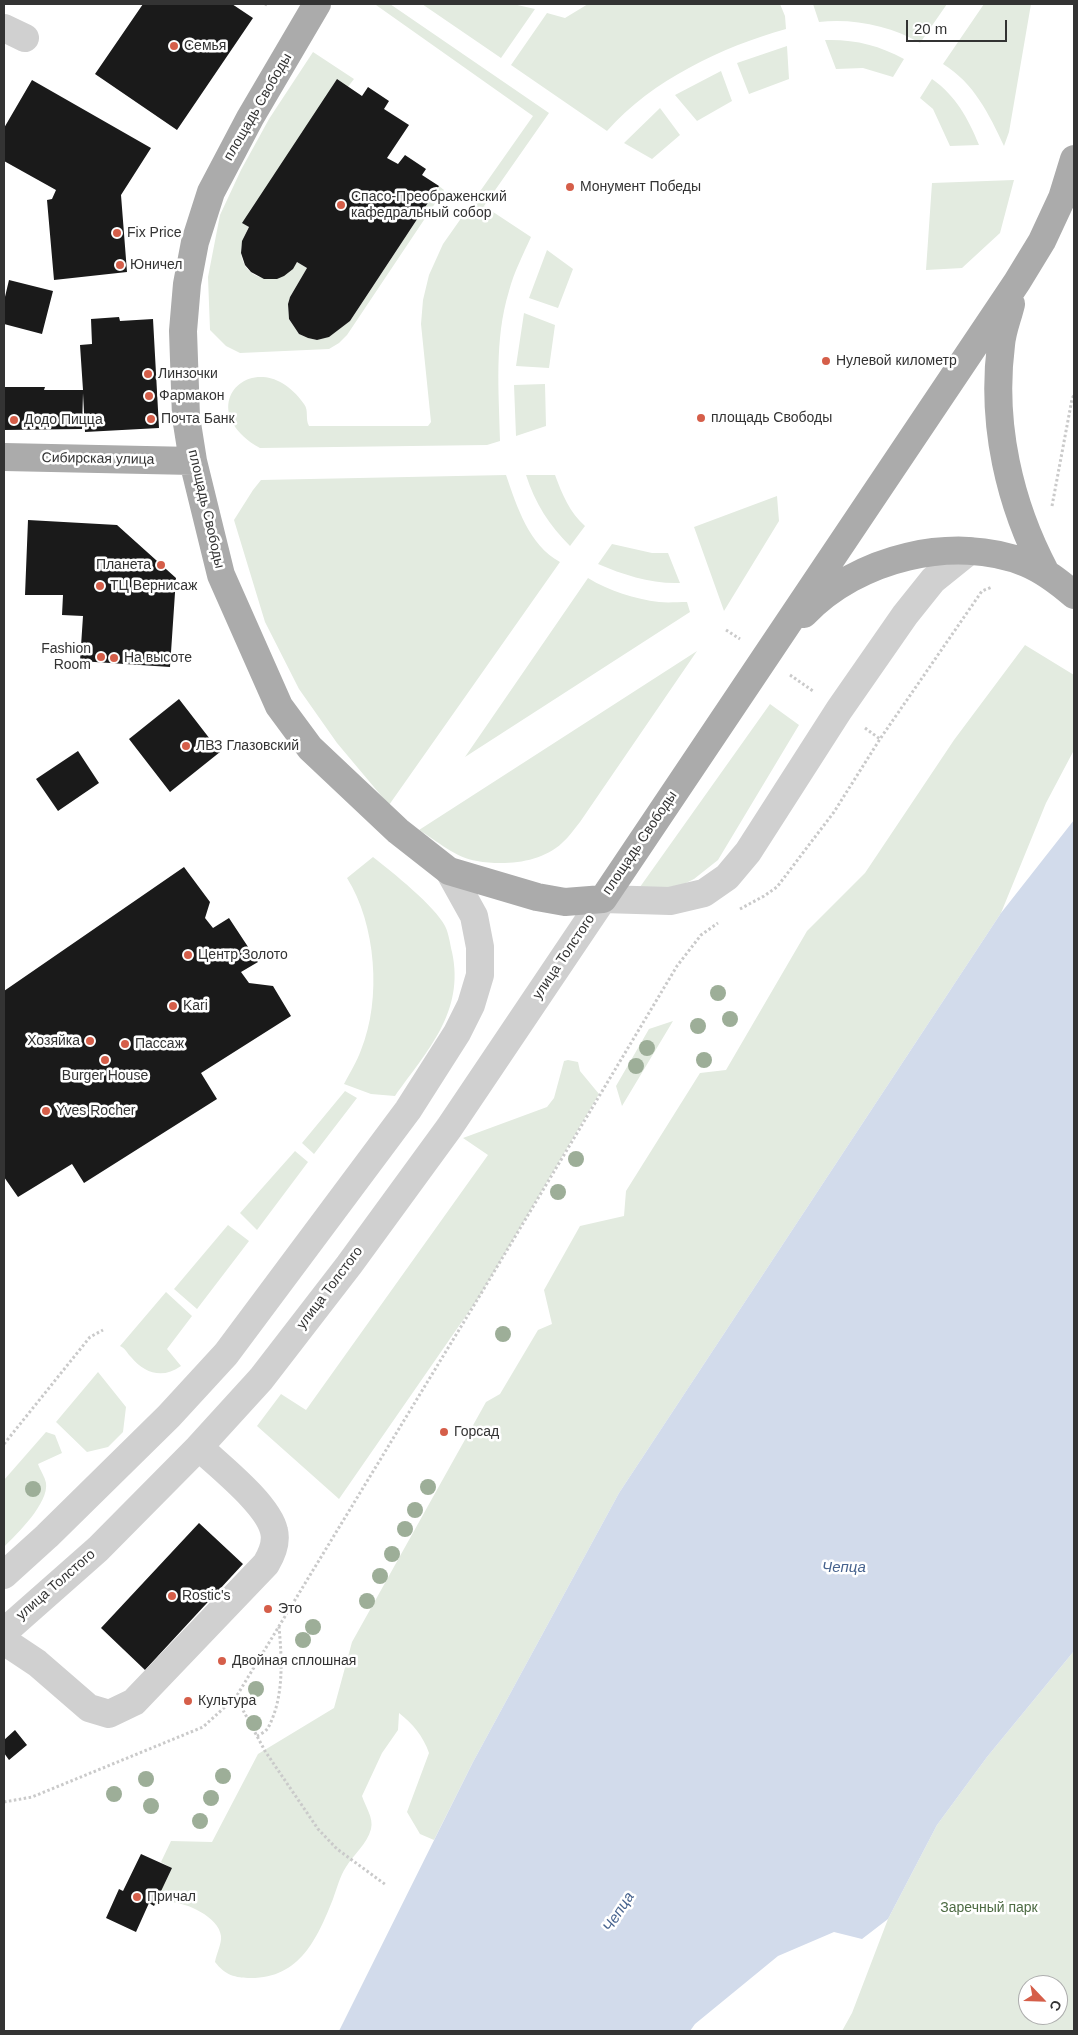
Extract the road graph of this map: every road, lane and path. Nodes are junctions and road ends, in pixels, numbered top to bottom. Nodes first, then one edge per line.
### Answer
1 (317, 4) edge
2 (1074, 159) edge
3 (1017, 282) junction
4 (1074, 395) edge
5 (4, 457) edge
6 (193, 461) junction
7 (1052, 507) dead end
8 (969, 551) junction
9 (1046, 572) junction
10 (999, 583) dead end
11 (1074, 594) edge
12 (726, 630) dead end
13 (764, 657) junction
14 (839, 710) junction
15 (880, 739) junction
16 (449, 872) junction
17 (603, 899) junction
18 (733, 912) dead end
19 (725, 918) dead end
20 (103, 1330) dead end
21 (4, 1444) edge
22 (199, 1447) junction
23 (4, 1575) edge
24 (278, 1626) junction
25 (4, 1632) edge
26 (4, 1641) edge
27 (236, 1697) junction
28 (257, 1736) junction
29 (4, 1802) edge
30 (386, 1885) dead end

1 - 6 main road, площадь Свободы
2 - 3 main road, площадь Свободы
3 - 9 main road, площадь Свободы
3 - 13 main road, площадь Свободы
4 - 7 path
5 - 6 main road, Сибирская улица
6 - 16 main road, площадь Свободы
8 - 9 main road, площадь Свободы
8 - 13 main road, площадь Свободы
8 - 14 street
9 - 11 main road, площадь Свободы
10 - 15 path
12 - 13 path
13 - 14 path
13 - 17 main road, площадь Свободы
14 - 15 path
14 - 17 street
15 - 18 path
16 - 17 main road, площадь Свободы
16 - 23 street, площадь Свободы
17 - 22 street, улица Толстого
19 - 24 path
20 - 21 path
22 - 25 street, улица Толстого
22 - 26 street
24 - 27 path
24 - 28 path
27 - 28 path
27 - 29 path
28 - 30 path

